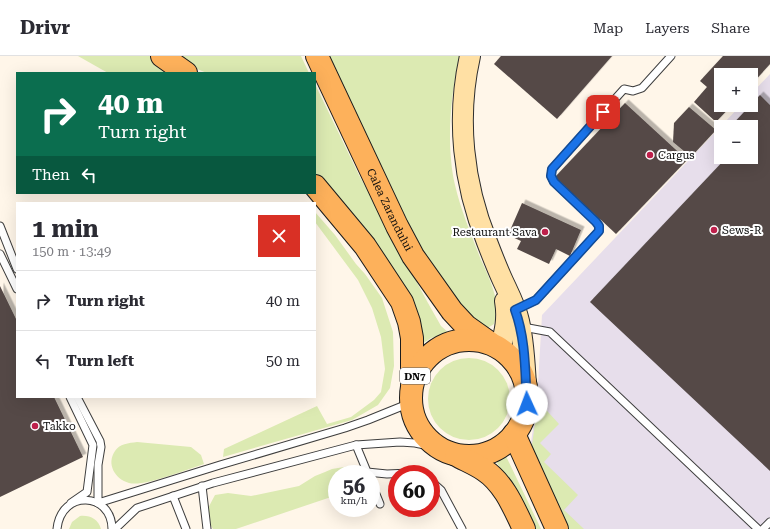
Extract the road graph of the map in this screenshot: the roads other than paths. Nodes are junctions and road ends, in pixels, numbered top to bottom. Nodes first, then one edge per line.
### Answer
1 (162, 56) edge
2 (316, 56) edge
3 (470, 56) edge
4 (671, 56) edge
5 (185, 72) edge
6 (316, 187) edge
7 (0, 226) edge
8 (0, 254) edge
9 (16, 266) edge
10 (497, 268) junction
11 (16, 287) edge
12 (518, 318) junction
13 (495, 346) junction
14 (526, 387) junction
15 (411, 394) junction
16 (70, 398) edge
17 (78, 398) edge
18 (514, 434) junction
19 (356, 445) junction
20 (447, 451) junction
21 (364, 465) edge
22 (202, 486) junction
23 (440, 489) edge
24 (173, 496) junction
25 (98, 503) junction
26 (71, 504) junction
27 (770, 522) edge
28 (57, 529) edge
29 (113, 529) edge
30 (186, 529) edge
31 (207, 529) edge
32 (462, 529) edge
33 (524, 529) edge
34 (557, 529) edge
35 (758, 529) edge
36 (763, 529) edge

1 - 5 main road
2 - 13 main road, Calea Zarandului
3 - 10 main road, Calea Zarandului
4 - 12 lane
6 - 15 main road, DN7
7 - 9 lane
8 - 11 lane
10 - 12 main road, Calea Zarandului
10 - 13 main road, Calea Zarandului
12 - 14 main road, Calea Zarandului
12 - 35 lane
13 - 14 main road, Calea Zarandului
13 - 15 main road, DN7
14 - 18 main road, Calea Zarandului
15 - 20 main road, DN7
15 - 25 lane
16 - 26 lane
17 - 25 lane
18 - 20 main road, Calea Zarandului
18 - 34 main road
19 - 20 lane
19 - 21 lane
19 - 22 lane
20 - 33 main road, DN7
22 - 24 lane
22 - 31 lane
23 - 32 lane
24 - 29 lane
24 - 30 lane
25 - 26 lane
25 - 29 lane
26 - 28 lane
27 - 36 lane

